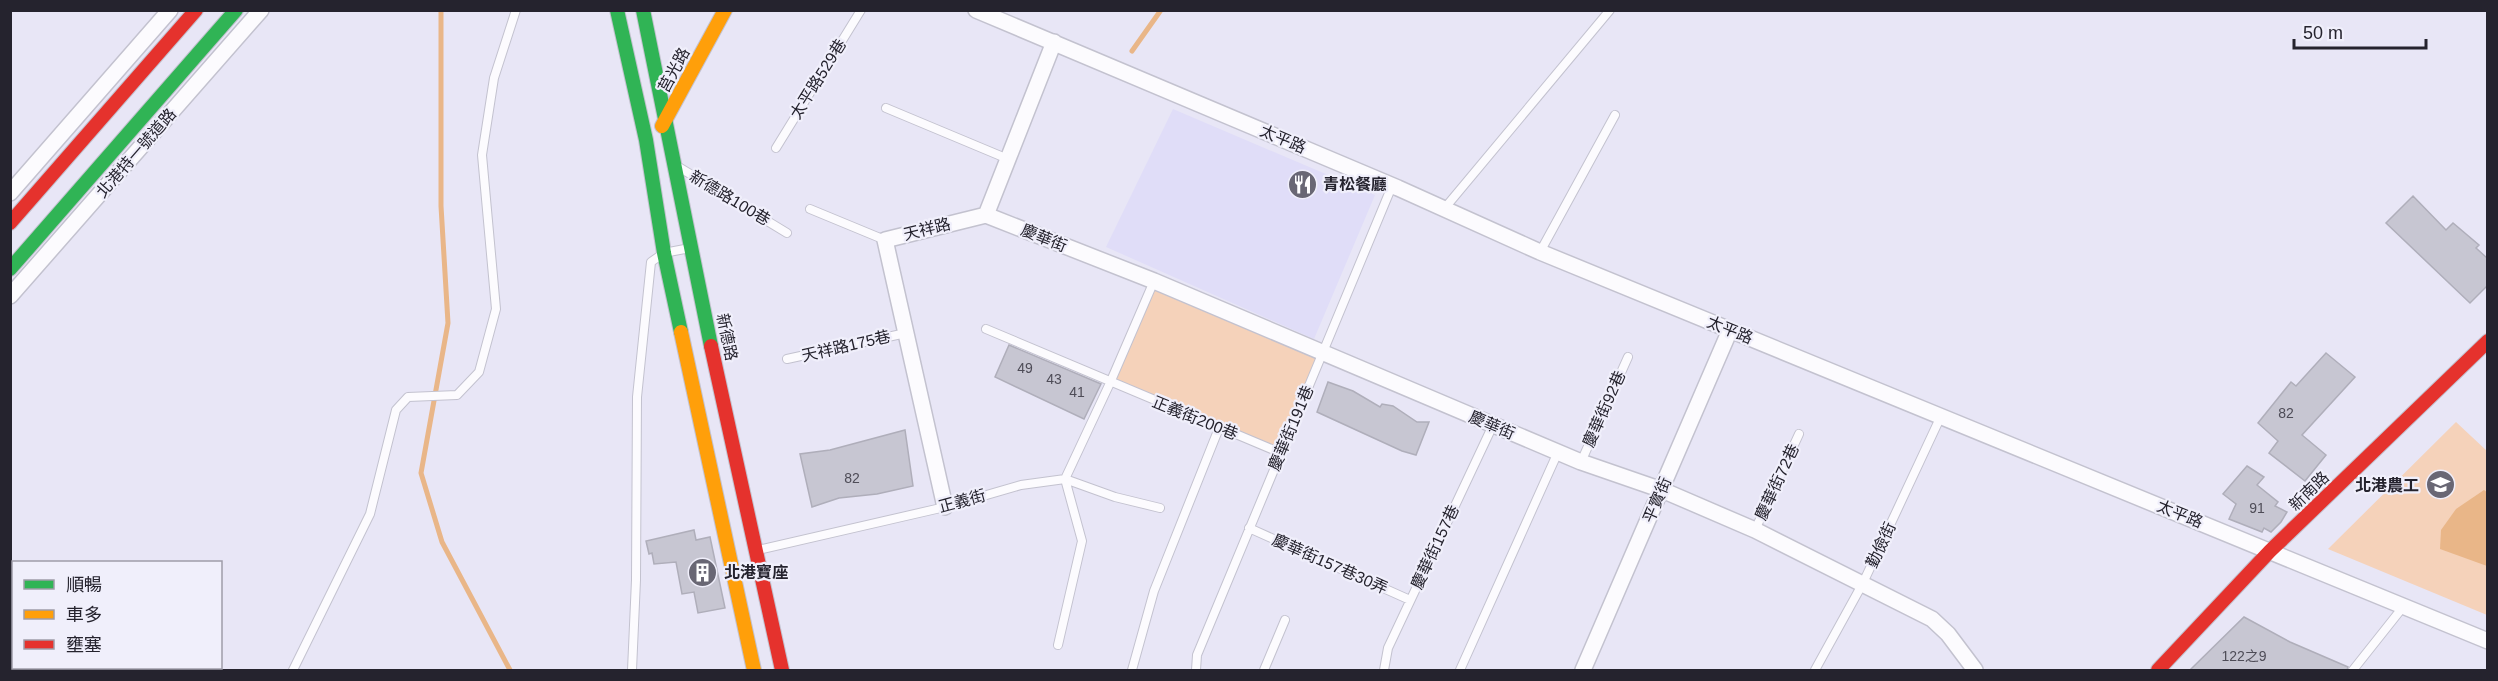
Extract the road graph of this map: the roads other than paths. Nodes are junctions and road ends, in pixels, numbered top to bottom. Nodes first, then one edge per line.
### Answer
1 (170, 10) edge
2 (196, 10) edge
3 (236, 10) edge
4 (261, 10) edge
5 (516, 10) edge
6 (617, 10) edge
7 (643, 10) edge
8 (725, 10) edge
9 (861, 10) edge
10 (976, 10) edge
11 (1610, 10) edge
12 (1054, 42) junction
13 (886, 108) dead end
14 (1615, 115) dead end
15 (666, 122) junction
16 (646, 140) junction
17 (776, 148) dead end
18 (1008, 159) junction
19 (674, 164) junction
20 (1392, 186) junction
21 (10, 193) edge
22 (810, 209) dead end
23 (1444, 209) junction
24 (986, 214) junction
25 (10, 223) edge
26 (787, 233) dead end
27 (885, 240) junction
28 (690, 248) junction
29 (1540, 252) junction
30 (664, 253) junction
31 (10, 269) edge
32 (1154, 281) junction
33 (10, 296) edge
34 (986, 329) dead end
35 (1730, 330) junction
36 (906, 333) junction
37 (2487, 341) edge
38 (1323, 353) junction
39 (1628, 357) dead end
40 (787, 359) dead end
41 (1110, 383) junction
42 (1941, 416) junction
43 (1493, 425) junction
44 (1219, 428) junction
45 (1799, 434) dead end
46 (1558, 452) junction
47 (1281, 453) junction
48 (1581, 462) junction
49 (1065, 478) junction
50 (1662, 490) junction
51 (945, 507) junction
52 (1160, 508) dead end
53 (1249, 528) junction
54 (1755, 530) junction
55 (757, 550) junction
56 (2270, 551) junction
57 (1863, 583) junction
58 (1410, 600) junction
59 (2403, 606) junction
60 (1285, 620) dead end
61 (2487, 641) edge
62 (1058, 645) dead end
63 (293, 670) edge
64 (632, 670) edge
65 (754, 670) edge
66 (782, 670) edge
67 (1132, 670) edge
68 (1196, 670) edge
69 (1264, 670) edge
70 (1384, 670) edge
71 (1460, 670) edge
72 (1583, 670) edge
73 (1815, 670) edge
74 (1975, 670) edge
75 (2158, 670) edge
76 (2354, 670) edge

1 - 21 street
2 - 25 main road
3 - 31 main road, 北港特一號道路
4 - 33 street, 北港特一號道路
5 - 63 lane
6 - 16 main road
7 - 15 main road, 新德路
8 - 15 main road, 莒光路
9 - 17 lane, 太平路529巷
10 - 12 street, 太平路
11 - 23 lane
12 - 18 street
12 - 20 street, 太平路
13 - 18 lane
14 - 29 lane
15 - 16 main road, 莒光路
15 - 19 main road, 新德路
16 - 30 main road
18 - 24 street
19 - 26 lane, 新德路100巷
19 - 28 main road, 新德路
20 - 23 street, 太平路
20 - 38 lane, 慶華街191巷
22 - 27 lane
23 - 29 street, 太平路
24 - 27 street, 天祥路
24 - 32 street, 慶華街
27 - 36 street, 天祥路
28 - 30 lane
28 - 55 main road, 新德路
29 - 35 street, 太平路
30 - 64 lane
30 - 65 main road
32 - 38 street, 慶華街
32 - 41 lane
34 - 41 lane
35 - 42 street, 太平路
35 - 50 street, 平實街
36 - 40 lane, 天祥路175巷
36 - 51 street, 天祥路
37 - 56 main road, 新南路
38 - 43 street, 慶華街
38 - 47 lane, 慶華街191巷
39 - 48 lane, 慶華街92巷
41 - 44 lane, 正義街200巷
41 - 49 lane
42 - 56 street, 太平路
42 - 57 lane, 勤儉街
43 - 46 street, 慶華街
43 - 58 lane, 慶華街157巷
44 - 47 lane, 正義街200巷
44 - 67 lane
45 - 54 lane, 慶華街72巷
46 - 48 street, 慶華街
46 - 71 lane
47 - 53 lane, 慶華街191巷
48 - 50 street, 慶華街
49 - 51 lane, 正義街
49 - 52 lane
49 - 62 lane
50 - 54 street, 慶華街
50 - 72 street, 平實街
51 - 55 lane, 正義街
53 - 58 lane, 慶華街157巷30弄
53 - 68 lane, 慶華街191巷
54 - 57 street, 慶華街
55 - 66 main road, 新德路
56 - 59 street, 太平路
56 - 75 main road, 新南路
57 - 73 lane, 勤儉街
57 - 74 street, 慶華街
58 - 70 lane, 慶華街157巷
59 - 61 street, 太平路
59 - 76 lane
60 - 69 lane

